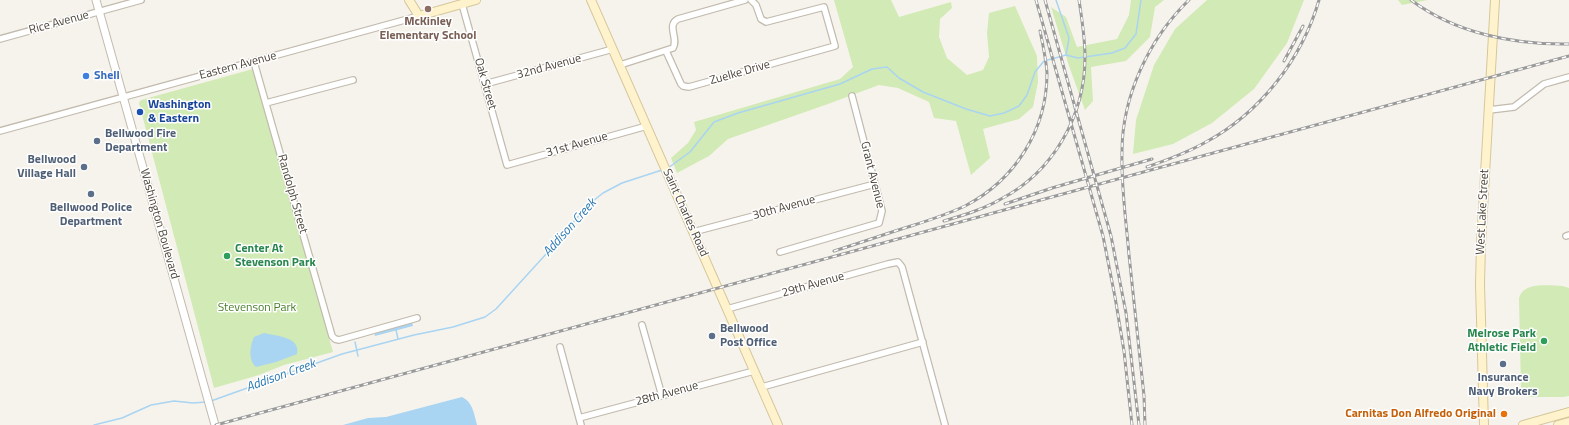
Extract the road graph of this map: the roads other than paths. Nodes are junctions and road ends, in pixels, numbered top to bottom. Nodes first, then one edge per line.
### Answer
1 (96, 0) edge
2 (142, 0) edge
3 (409, 0) edge
4 (476, 0) edge
5 (591, 0) edge
6 (745, 0) edge
7 (751, 0) edge
8 (1496, 0) edge
9 (462, 4) junction
10 (99, 12) junction
11 (419, 16) junction
12 (0, 39) edge
13 (613, 49) junction
14 (666, 51) junction
15 (254, 62) junction
16 (620, 65) junction
17 (1569, 77) edge
18 (353, 80) dead end
19 (485, 84) junction
20 (852, 96) dead end
21 (124, 97) junction
22 (266, 104) junction
23 (1489, 110) junction
24 (647, 126) junction
25 (0, 131) edge
26 (507, 165) joint
27 (875, 184) junction
28 (693, 232) junction
29 (780, 252) dead end
30 (727, 309) junction
31 (417, 318) dead end
32 (642, 325) dead end
33 (923, 342) junction
34 (560, 347) dead end
35 (754, 371) junction
36 (762, 387) junction
37 (662, 396) junction
38 (1569, 412) edge
39 (579, 418) junction
40 (1569, 422) edge
41 (215, 425) edge
42 (581, 425) edge
43 (778, 425) edge
44 (943, 425) edge
45 (1484, 425) edge
46 (1523, 425) edge
47 (1558, 425) edge

1 - 10 street, Washington Boulevard
2 - 10 street, Rice Avenue
3 - 11 main road
4 - 9 main road, Eastern Avenue
5 - 13 main road, Saint Charles Road
6 - 14 street
7 - 14 street, Zuelke Drive
8 - 23 main road, West Lake Street
9 - 11 main road, Eastern Avenue
9 - 19 street, Oak Street
10 - 12 street, Rice Avenue
10 - 21 street, Washington Boulevard
11 - 15 street, Eastern Avenue
13 - 16 main road, Saint Charles Road
13 - 19 street, 32nd Avenue
14 - 16 street
15 - 21 street, Eastern Avenue
15 - 22 street, Randolph Street
16 - 24 main road, Saint Charles Road
17 - 23 street
18 - 22 street
19 - 26 street, Oak Street
20 - 27 street, Grant Avenue
21 - 25 street, Eastern Avenue
21 - 41 street, Washington Boulevard
22 - 31 street, Randolph Street
23 - 45 main road, West Lake Street
24 - 26 street, 31st Avenue
24 - 28 main road, Saint Charles Road
27 - 28 street, 30th Avenue
27 - 29 street, Grant Avenue
28 - 30 main road, Saint Charles Road
30 - 33 street, 29th Avenue
30 - 35 main road, Saint Charles Road
32 - 37 street
33 - 36 street
33 - 44 street
34 - 39 street
35 - 36 main road, Saint Charles Road
35 - 37 street, 28th Avenue
36 - 43 main road, Saint Charles Road
37 - 39 street, 28th Avenue
38 - 46 main road
39 - 42 street
40 - 47 main road

